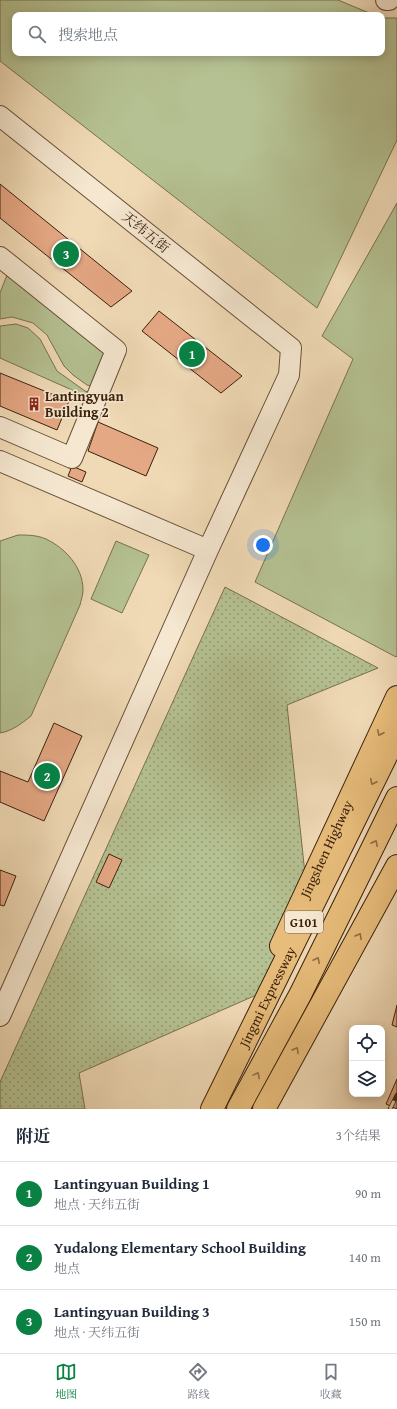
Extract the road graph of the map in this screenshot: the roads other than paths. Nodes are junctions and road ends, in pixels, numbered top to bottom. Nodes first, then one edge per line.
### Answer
1 (386, 0) edge
2 (390, 0) edge
3 (0, 116) edge
4 (0, 257) edge
5 (0, 427) edge
6 (0, 461) edge
7 (208, 550) junction
8 (397, 697) edge
9 (397, 734) edge
10 (397, 798) edge
11 (397, 866) edge
12 (8, 979) edge
13 (0, 1016) edge
14 (204, 1109) edge
15 (212, 1109) edge
16 (238, 1109) edge
17 (264, 1109) edge

1 - 2 street
3 - 7 street, 天纬五街
4 - 5 street
6 - 7 street
7 - 12 street
8 -> 14 main road, Jingshen Highway / G101
9 -> 15 main road, Jingmi Expressway / G101
16 -> 10 main road, Jingmi Expressway / G101
17 -> 11 main road
12 - 13 street

